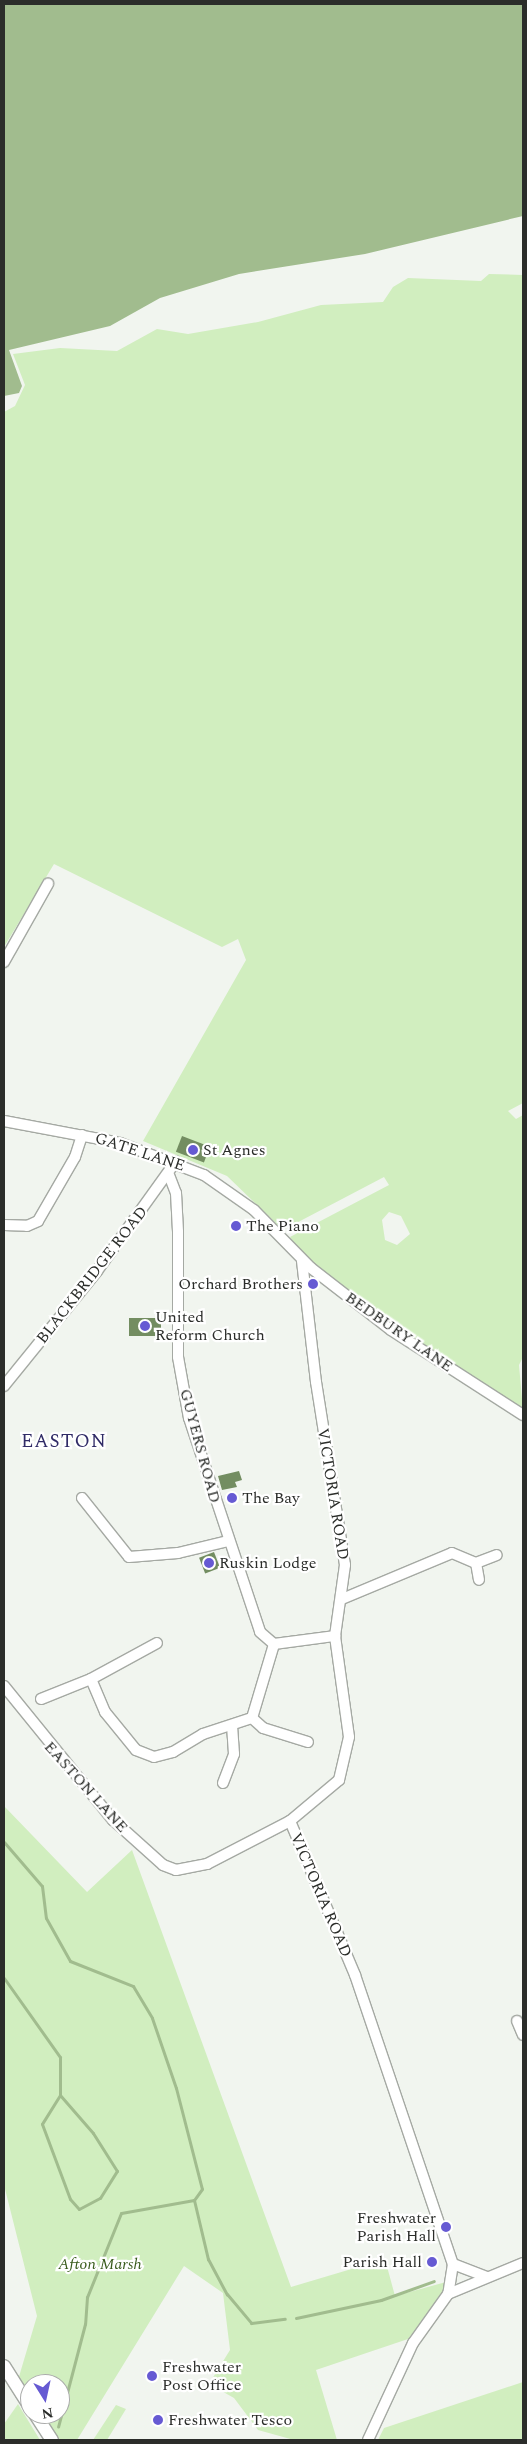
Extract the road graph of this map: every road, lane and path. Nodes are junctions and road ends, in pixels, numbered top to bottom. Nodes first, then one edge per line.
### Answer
1 (48, 884) dead end
2 (4, 962) edge
3 (4, 1121) edge
4 (82, 1135) junction
5 (176, 1161) junction
6 (169, 1175) junction
7 (4, 1225) edge
8 (302, 1261) junction
9 (4, 1386) edge
10 (523, 1415) edge
11 (82, 1498) dead end
12 (228, 1541) junction
13 (497, 1555) dead end
14 (476, 1563) junction
15 (479, 1580) dead end
16 (342, 1600) junction
17 (335, 1636) junction
18 (157, 1643) dead end
19 (274, 1644) junction
20 (91, 1679) junction
21 (4, 1686) edge
22 (41, 1699) dead end
23 (252, 1718) junction
24 (232, 1728) junction
25 (308, 1742) dead end
26 (223, 1783) dead end
27 (290, 1821) junction
28 (517, 2021) dead end
29 (523, 2035) edge
30 (523, 2263) edge
31 (453, 2264) junction
32 (486, 2277) junction
33 (446, 2297) junction
34 (4, 2366) edge
35 (20, 2390) edge
36 (42, 2424) edge
37 (52, 2440) edge
38 (368, 2440) edge

1 - 2 street
3 - 4 street, GATE LANE
4 - 5 street, GATE LANE
4 - 7 street
5 - 6 street, BLACKBRIDGE ROAD
5 - 8 street, GATE LANE
6 - 9 street, BLACKBRIDGE ROAD
6 - 12 street, GUYERS ROAD
8 - 10 street, BEDBURY LANE
8 - 16 street, VICTORIA ROAD
11 - 12 street
12 - 19 street, GUYERS ROAD
13 - 14 street
14 - 15 street
14 - 16 street
16 - 17 street, VICTORIA ROAD
17 - 19 street
17 - 27 street, VICTORIA ROAD
18 - 20 street
19 - 23 street
20 - 22 street
20 - 24 street
21 - 27 street, EASTON LANE
23 - 24 street
23 - 25 street
24 - 26 street
27 - 31 street, VICTORIA ROAD
28 - 29 street
30 - 32 street
31 - 32 street
31 - 33 street, VICTORIA ROAD
32 - 33 street
33 - 38 street
34 - 35 main road
36 - 37 main road

